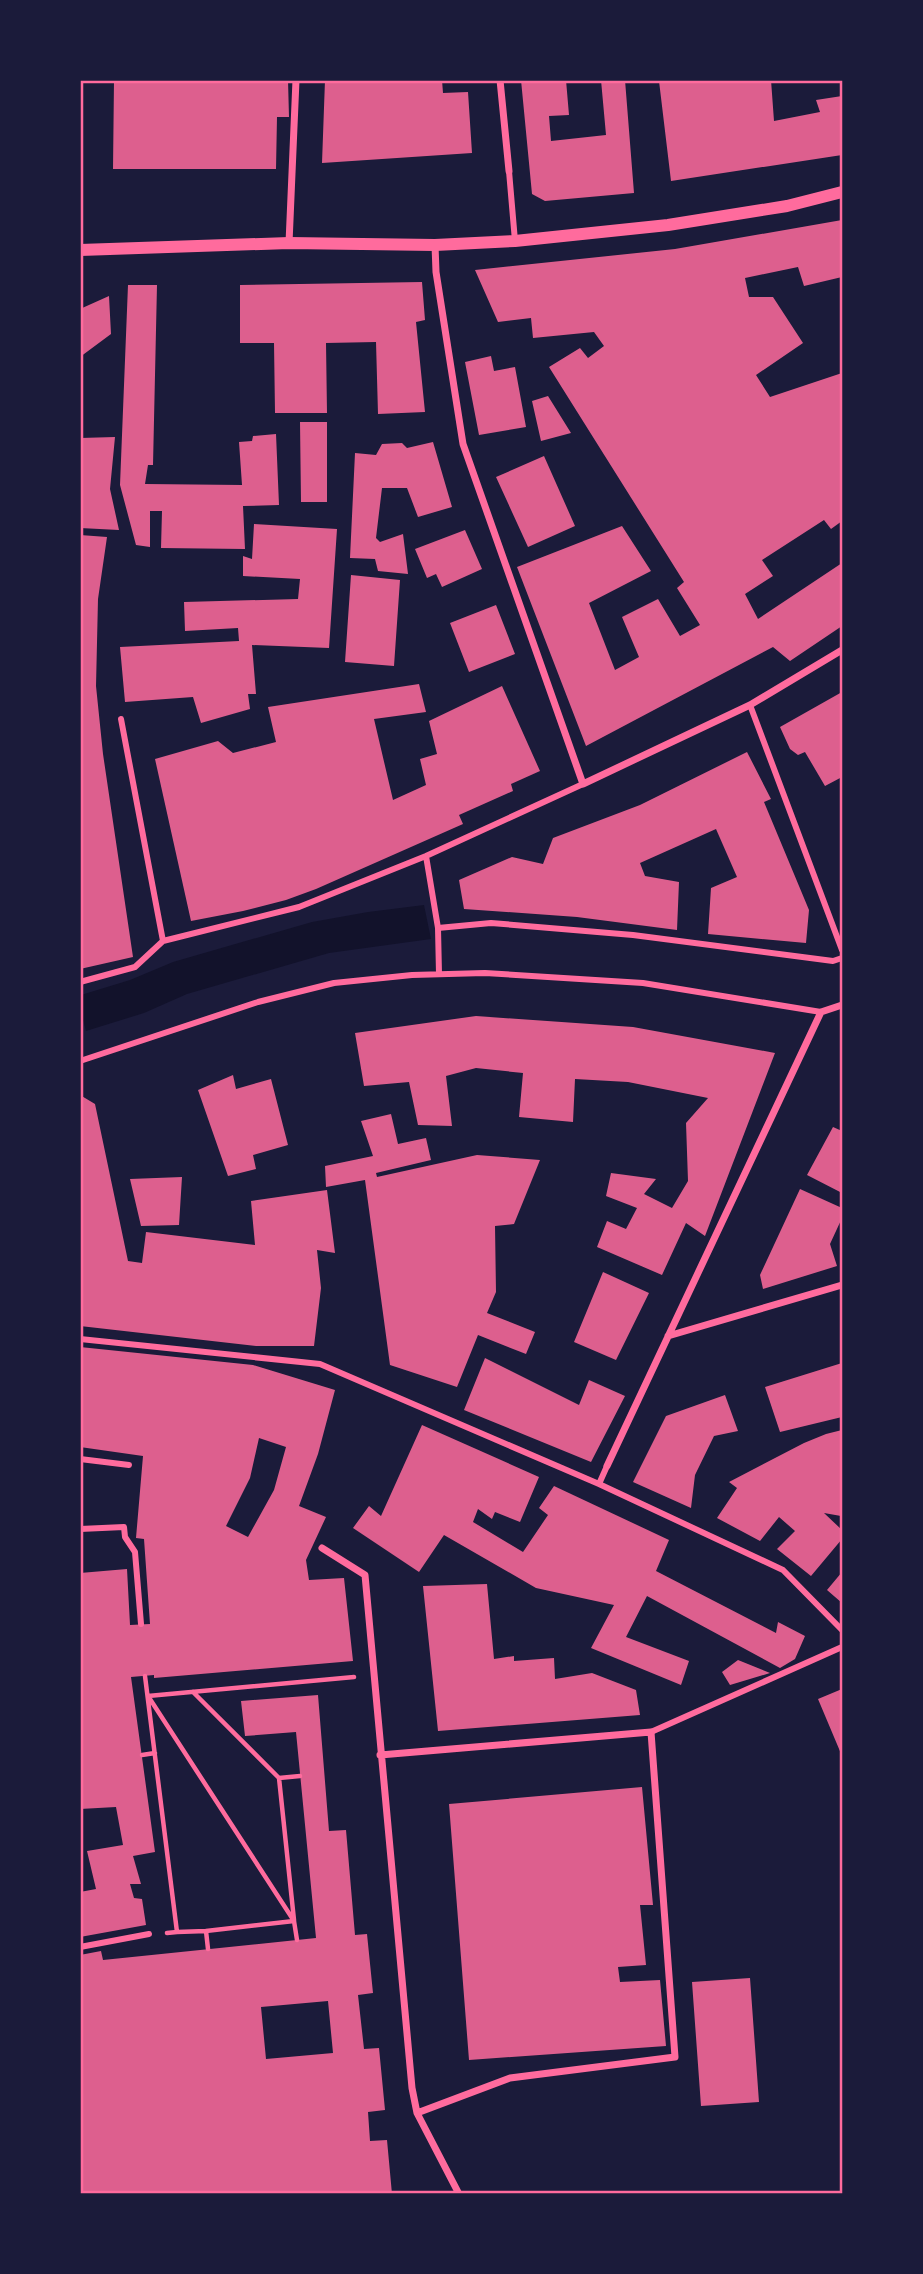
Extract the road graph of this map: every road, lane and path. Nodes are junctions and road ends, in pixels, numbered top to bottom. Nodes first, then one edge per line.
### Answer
1 (296, 80) edge
2 (500, 80) edge
3 (509, 171) joint
4 (842, 192) edge
5 (514, 241) junction
6 (289, 243) junction
7 (435, 245) junction
8 (82, 251) edge
9 (842, 650) edge
10 (750, 705) junction
11 (121, 719) dead end
12 (583, 783) junction
13 (426, 856) junction
14 (438, 928) junction
15 (163, 941) junction
16 (842, 950) edge
17 (842, 958) edge
18 (439, 974) junction
19 (80, 982) edge
20 (842, 1005) edge
21 (821, 1012) junction
22 (80, 1061) edge
23 (842, 1284) edge
24 (668, 1336) junction
25 (80, 1339) edge
26 (80, 1460) edge
27 (129, 1465) dead end
28 (607, 1466) joint
29 (599, 1484) junction
30 (80, 1529) edge
31 (322, 1548) dead end
32 (141, 1625) dead end
33 (842, 1630) edge
34 (842, 1647) edge
35 (145, 1676) dead end
36 (354, 1677) dead end
37 (192, 1691) junction
38 (148, 1696) junction
39 (651, 1732) junction
40 (155, 1753) junction
41 (142, 1755) dead end
42 (380, 1755) junction
43 (300, 1776) dead end
44 (279, 1778) junction
45 (294, 1921) junction
46 (206, 1931) junction
47 (177, 1932) junction
48 (149, 1934) joint
49 (297, 1940) dead end
50 (80, 1947) edge
51 (208, 1949) dead end
52 (417, 2113) junction
53 (459, 2193) edge

1 - 6 street
2 - 3 street
3 - 5 street
4 - 5 street
5 - 7 street
6 - 7 street
6 - 8 street
7 - 12 street
9 - 10 street
10 - 12 street
10 - 16 street
11 - 15 street
12 - 13 street
13 - 14 street
13 - 15 street
14 - 17 street
14 - 18 street
15 - 19 street
18 - 21 street
18 - 22 street
20 - 21 street
21 - 24 street
23 - 24 street
24 - 28 street
25 - 29 street
26 - 27 street
28 - 29 street
29 - 33 street
30 - 32 street
31 - 42 street
34 - 39 street
35 - 38 path
36 - 37 path
37 - 38 path
37 - 44 path
38 - 40 path
38 - 45 path
39 - 42 street
39 - 52 street
40 - 41 path
40 - 47 path
42 - 52 street
43 - 44 path
44 - 45 path
45 - 46 path
45 - 49 path
46 - 47 path
46 - 51 path
47 - 48 path
48 - 50 street
52 - 53 street

